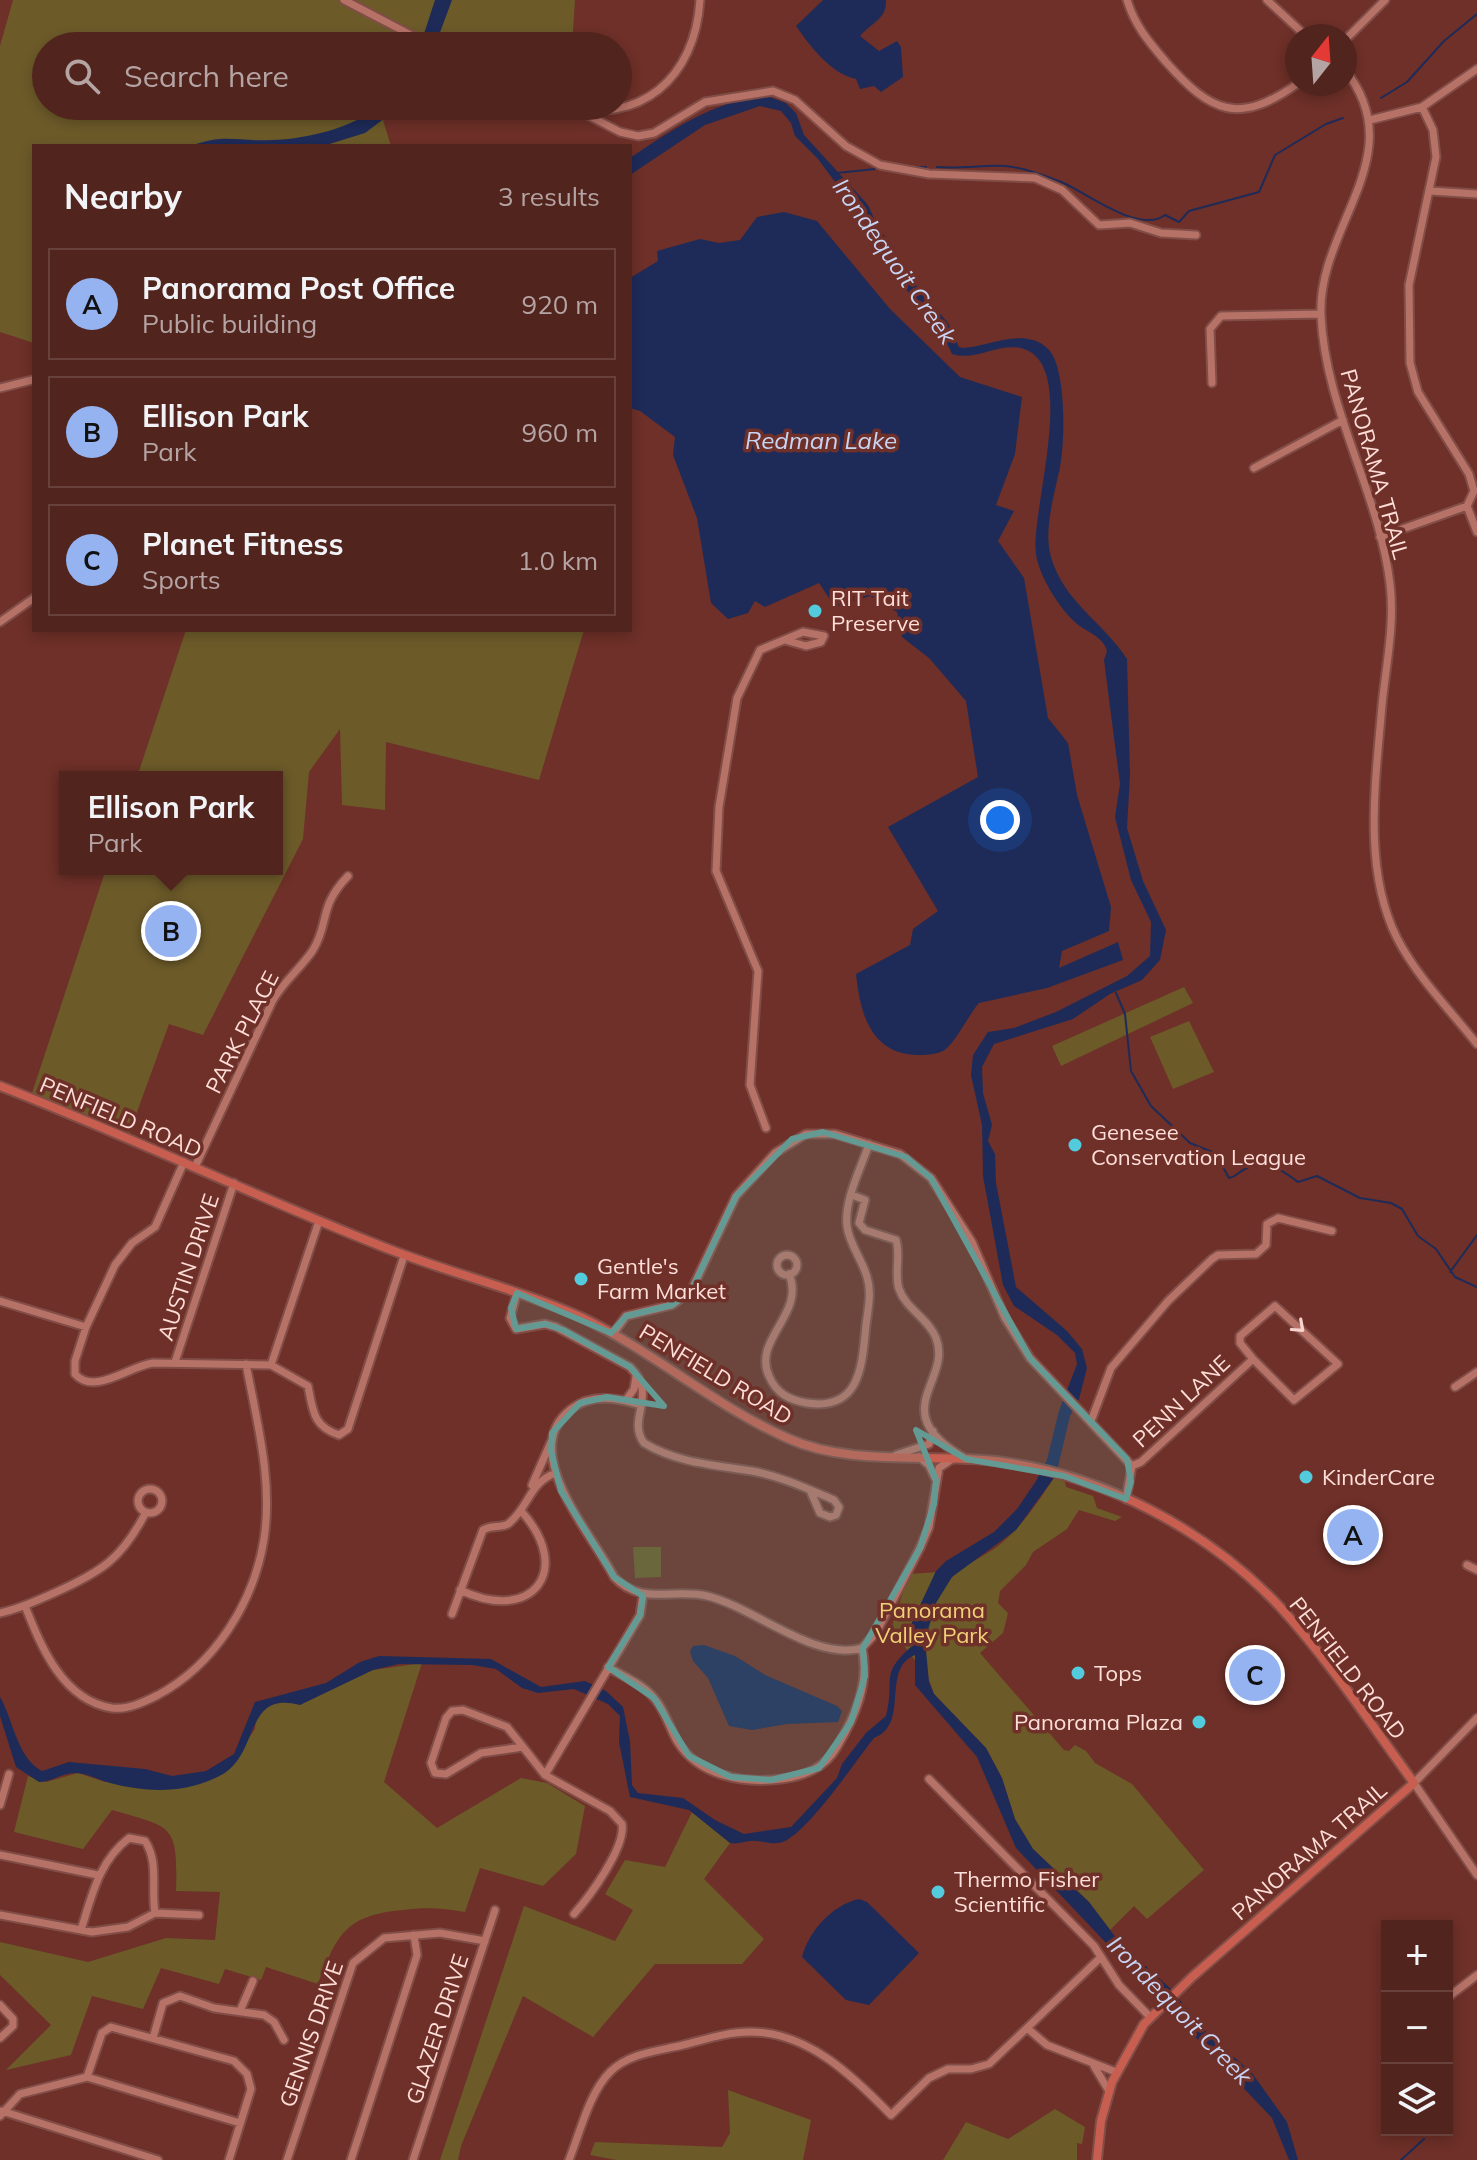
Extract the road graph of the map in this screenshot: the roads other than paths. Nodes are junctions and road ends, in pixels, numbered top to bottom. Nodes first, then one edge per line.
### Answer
1 (344, 0) edge
2 (700, 0) edge
3 (1127, 0) edge
4 (1267, 0) edge
5 (1385, 0) edge
6 (1293, 24) edge
7 (1357, 28) edge
8 (405, 32) edge
9 (1477, 69) edge
10 (1357, 87) edge
11 (1285, 92) edge
12 (632, 102) edge
13 (1422, 107) junction
14 (597, 120) edge
15 (1370, 120) junction
16 (1431, 191) junction
17 (1477, 194) edge
18 (1196, 235) dead end
19 (1321, 314) junction
20 (32, 380) edge
21 (1212, 383) dead end
22 (0, 388) edge
23 (1343, 420) junction
24 (1254, 468) dead end
25 (1467, 506) junction
26 (1477, 532) edge
27 (1380, 537) junction
28 (32, 599) edge
29 (0, 622) edge
30 (785, 640) junction
31 (348, 876) dead end
32 (1477, 1044) edge
33 (0, 1086) edge
34 (766, 1128) dead end
35 (869, 1144) junction
36 (184, 1162) junction
37 (195, 1167) junction
38 (234, 1183) junction
39 (852, 1195) junction
40 (319, 1221) junction
41 (1332, 1231) dead end
42 (404, 1256) junction
43 (789, 1274) dead end
44 (517, 1293) junction
45 (0, 1301) edge
46 (86, 1327) junction
47 (613, 1334) junction
48 (1253, 1359) junction
49 (175, 1362) junction
50 (246, 1364) junction
51 (271, 1365) junction
52 (1477, 1372) edge
53 (636, 1374) junction
54 (1455, 1387) dead end
55 (626, 1400) junction
56 (641, 1405) junction
57 (1091, 1421) junction
58 (933, 1431) junction
59 (552, 1440) junction
60 (896, 1455) junction
61 (917, 1456) junction
62 (953, 1458) junction
63 (966, 1459) junction
64 (1132, 1466) junction
65 (556, 1473) junction
66 (936, 1480) junction
67 (531, 1490) junction
68 (810, 1490) dead end
69 (1126, 1499) junction
70 (146, 1512) dead end
71 (522, 1512) junction
72 (1467, 1565) dead end
73 (1477, 1570) edge
74 (460, 1590) junction
75 (643, 1595) junction
76 (25, 1606) junction
77 (0, 1613) edge
78 (452, 1614) dead end
79 (862, 1648) junction
80 (608, 1667) junction
81 (1477, 1718) edge
82 (523, 1747) junction
83 (9, 1774) dead end
84 (545, 1775) junction
85 (929, 1779) dead end
86 (1414, 1783) junction
87 (0, 1805) edge
88 (0, 1855) edge
89 (98, 1875) junction
90 (1477, 1875) edge
91 (495, 1910) dead end
92 (155, 1913) junction
93 (574, 1914) dead end
94 (0, 1915) edge
95 (199, 1915) dead end
96 (81, 1930) junction
97 (414, 1935) junction
98 (485, 1941) junction
99 (1101, 1957) junction
100 (1477, 1975) edge
101 (253, 1981) dead end
102 (1453, 1993) edge
103 (0, 2005) edge
104 (240, 2011) junction
105 (1150, 2017) junction
106 (1027, 2028) junction
107 (0, 2038) edge
108 (153, 2038) junction
109 (284, 2040) dead end
110 (1089, 2062) junction
111 (1116, 2072) junction
112 (87, 2077) junction
113 (1109, 2091) junction
114 (1, 2114) edge
115 (240, 2123) junction
116 (158, 2160) edge
117 (229, 2160) edge
118 (287, 2160) edge
119 (351, 2160) edge
120 (413, 2160) edge
121 (569, 2160) edge
122 (1097, 2160) edge

1 - 8 street
2 - 12 street
3 - 11 street
4 - 6 street
5 - 7 street
9 - 13 street
10 - 15 street, PANORAMA TRAIL
13 - 15 street
13 - 16 street
14 - 18 street
15 - 19 street, PANORAMA TRAIL
16 - 17 street
16 - 25 street
19 - 21 street
19 - 23 street, PANORAMA TRAIL
20 - 22 street
23 - 24 street
23 - 27 street, PANORAMA TRAIL
25 - 26 street
25 - 27 street
27 - 32 street, PANORAMA TRAIL
28 - 29 street
30 - 30 street
30 - 34 street
31 - 37 street, PARK PLACE
33 - 36 main road, PENFIELD ROAD
35 - 39 street
35 - 47 street
35 - 57 street
36 - 37 main road, PENFIELD ROAD
36 - 46 street
37 - 38 main road, PENFIELD ROAD
38 - 40 main road, PENFIELD ROAD
38 - 49 street, AUSTIN DRIVE
39 - 43 street
39 - 58 street
40 - 42 main road, PENFIELD ROAD
40 - 51 street
41 - 57 street
42 - 44 main road, PENFIELD ROAD
42 - 51 street
44 - 47 main road, PENFIELD ROAD
44 - 53 street
45 - 46 street
46 - 49 street
47 - 60 main road, PENFIELD ROAD
48 -> 48 street, PENN LANE
48 - 64 street, PENN LANE
49 - 50 street
50 - 51 street
50 - 76 street
52 - 54 street
53 - 55 street
53 - 56 street
55 - 56 street
55 - 59 street
56 - 68 street
57 - 64 street
58 - 60 street
58 - 63 street
59 - 65 street
59 - 67 street
60 - 61 main road, PENFIELD ROAD
61 - 62 main road, PENFIELD ROAD
61 - 66 street
62 - 63 main road, PENFIELD ROAD
62 - 66 street
63 - 69 main road, PENFIELD ROAD
64 - 69 street
65 - 67 street
65 - 75 street
66 - 79 street
67 - 71 street
69 - 86 main road, PENFIELD ROAD
70 - 76 street
71 - 74 street
71 - 74 street
72 - 73 street
74 - 78 street
75 - 79 street
75 - 80 street
76 - 77 street
79 - 80 street
80 - 84 street
81 - 86 street, PANORAMA TRAIL
82 - 82 street
82 - 84 street
83 - 87 street
84 - 93 street
85 - 99 street
86 - 90 street, PENFIELD ROAD
86 - 105 main road, PANORAMA TRAIL
88 - 89 street
89 - 92 street
89 - 96 street
91 - 98 street, GLAZER DRIVE
92 - 95 street
92 - 96 street
94 - 96 street
97 - 98 street, GENNIS DRIVE
97 - 118 street, GENNIS DRIVE
97 - 119 street
98 - 120 street, GLAZER DRIVE
99 - 105 street
99 - 106 street
100 - 102 street
101 - 104 street
103 - 107 street
104 - 108 street
104 - 109 street
105 - 111 main road, PANORAMA TRAIL
106 - 110 street
106 - 121 street
108 - 112 street
108 - 115 street
110 - 111 street
110 - 113 street
111 - 113 main road, PANORAMA TRAIL
112 - 114 street
112 - 115 street
113 - 122 main road, PANORAMA TRAIL
114 - 116 street
115 - 117 street

